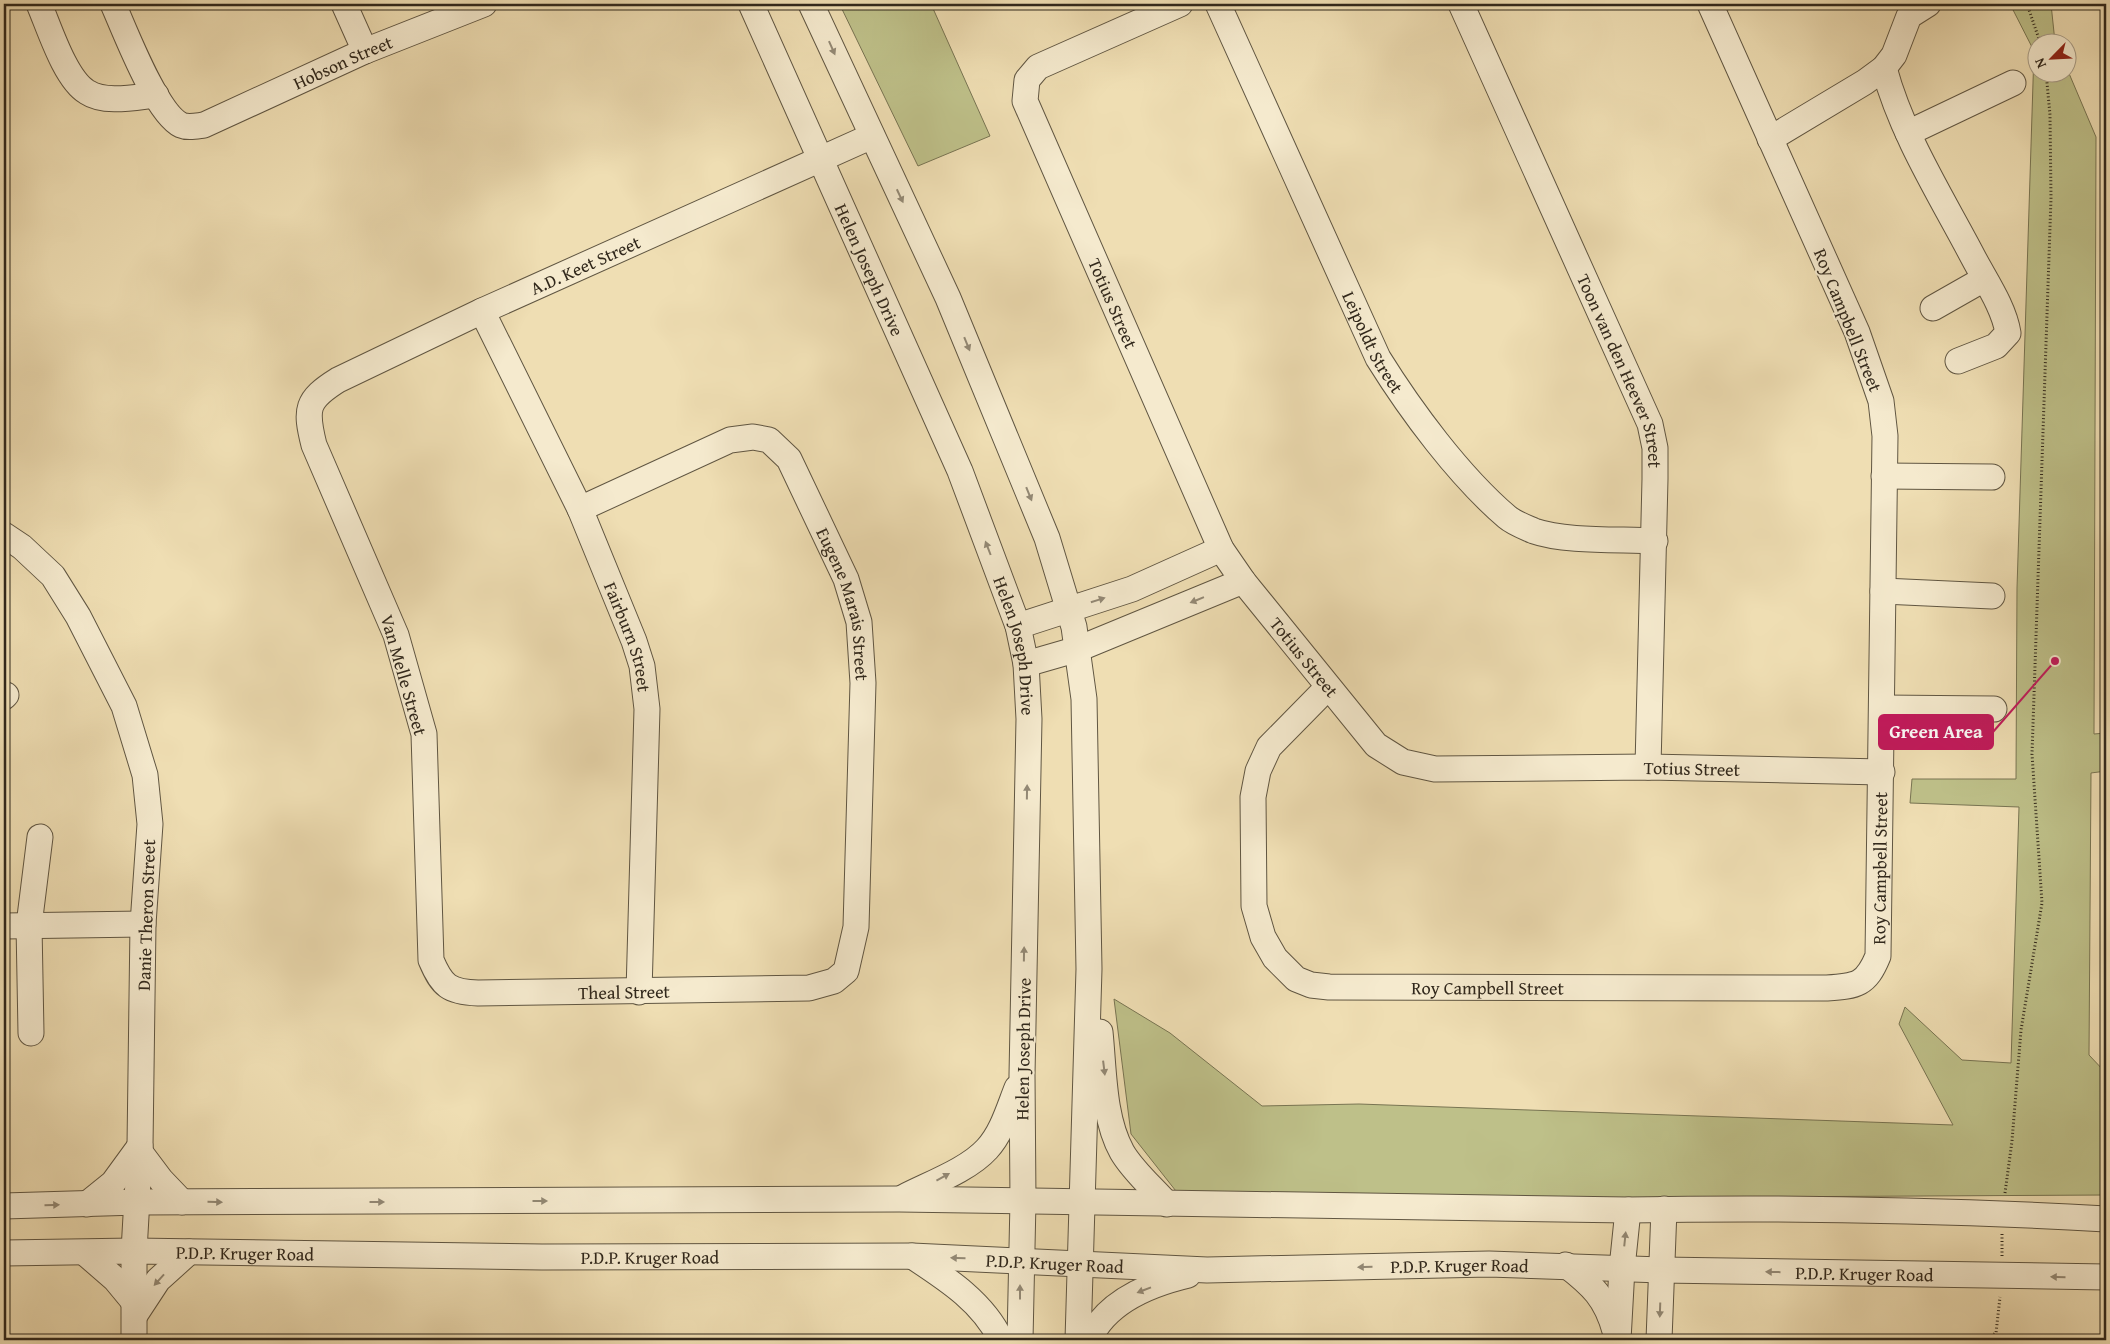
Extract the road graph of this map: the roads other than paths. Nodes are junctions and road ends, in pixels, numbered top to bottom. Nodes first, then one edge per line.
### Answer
1 (38, 4) edge
2 (113, 4) edge
3 (344, 4) edge
4 (484, 4) edge
5 (751, 4) edge
6 (812, 4) edge
7 (1180, 4) edge
8 (1218, 4) edge
9 (1461, 4) edge
10 (1710, 4) edge
11 (1928, 4) edge
12 (365, 51) junction
13 (1884, 68) junction
14 (2013, 83) dead end
15 (156, 95) junction
16 (1908, 133) junction
17 (872, 136) junction
18 (1770, 139) junction
19 (820, 159) junction
20 (1984, 279) junction
21 (1933, 308) dead end
22 (482, 311) junction
23 (1958, 361) dead end
24 (310, 407) joint
25 (1884, 476) junction
26 (1992, 477) dead end
27 (580, 509) junction
28 (4, 535) edge
29 (1655, 541) junction
30 (1221, 549) junction
31 (1242, 581) junction
32 (1883, 591) junction
33 (1992, 596) dead end
34 (1070, 609) junction
35 (1018, 626) junction
36 (1078, 648) junction
37 (1026, 664) junction
38 (1328, 687) junction
39 (1882, 708) junction
40 (1994, 709) dead end
41 (1648, 767) junction
42 (1882, 772) junction
43 (40, 837) dead end
44 (143, 924) junction
45 (29, 925) junction
46 (4, 926) edge
47 (431, 960) joint
48 (1089, 969) junction
49 (834, 982) joint
50 (639, 992) junction
51 (31, 1033) dead end
52 (1022, 1075) junction
53 (140, 1149) junction
54 (899, 1199) junction
55 (1023, 1201) junction
56 (138, 1202) junction
57 (182, 1202) junction
58 (1081, 1203) junction
59 (87, 1204) junction
60 (1167, 1204) junction
61 (4, 1206) edge
62 (1664, 1209) junction
63 (1628, 1210) junction
64 (2106, 1218) edge
65 (134, 1252) junction
66 (189, 1252) junction
67 (4, 1253) edge
68 (85, 1253) junction
69 (912, 1256) junction
70 (1020, 1260) junction
71 (1081, 1264) junction
72 (1566, 1265) junction
73 (1622, 1268) junction
74 (1207, 1270) junction
75 (1661, 1270) junction
76 (2106, 1277) edge
77 (134, 1309) junction
78 (134, 1340) edge
79 (1001, 1340) edge
80 (1020, 1340) edge
81 (1078, 1340) edge
82 (1089, 1340) edge
83 (1617, 1340) edge
84 (1658, 1340) edge

1 - 15 street
2 - 15 street
3 - 12 street
4 - 12 street, Hobson Street
5 - 19 street, Helen Joseph Drive
6 -> 17 street
7 - 30 street, Totius Street
8 - 29 street, Leipoldt Street
9 - 29 street, Toon van den Heever Street
10 - 18 street, Roy Campbell Street
11 - 13 street
12 - 15 street, Hobson Street
13 - 16 street
13 - 18 street
14 - 16 street
16 - 20 street
17 - 19 street, A.D. Keet Street
17 -> 34 street
18 - 25 street, Roy Campbell Street
19 - 22 street, A.D. Keet Street
35 -> 19 street, Helen Joseph Drive
20 - 21 street
20 - 23 street
22 - 24 street, A.D. Keet Street
22 - 27 street, Fairburn Street
24 - 47 street, Van Melle Street
25 - 26 street
25 - 32 street, Roy Campbell Street
27 - 49 street, Eugene Marais Street
27 - 50 street, Fairburn Street
28 - 44 street, Danie Theron Street
29 - 41 street, Toon van den Heever Street
30 - 31 street, Totius Street
34 -> 30 street
31 -> 36 street
31 - 38 street, Totius Street
32 - 33 street
32 - 39 street, Roy Campbell Street
34 - 35 street
34 - 36 street
35 - 37 street, Helen Joseph Drive
36 - 37 street
36 - 48 street
52 -> 37 street, Helen Joseph Drive
38 - 41 street, Totius Street
38 - 42 street, Roy Campbell Street
39 - 40 street
39 - 42 street, Roy Campbell Street
41 - 42 street, Totius Street
43 - 45 street
44 - 45 street
44 - 53 street, Danie Theron Street
45 - 46 street
45 - 51 street
47 - 50 street, Theal Street
48 - 58 street
48 -> 60 street
49 - 50 street, Theal Street
54 -> 52 street
52 - 55 street, Helen Joseph Drive
53 - 56 street, Danie Theron Street
53 - 57 street
53 - 59 street
54 - 55 street
57 -> 54 street
55 - 58 street
55 - 70 street, Helen Joseph Drive
56 - 57 street
56 - 59 street
56 - 65 street, Danie Theron Street
58 - 60 street
58 - 71 street
61 -> 59 street
60 - 63 street
62 - 63 street
62 - 64 street
62 - 75 street
73 -> 63 street
65 - 66 street, P.D.P. Kruger Road
65 - 68 street, P.D.P. Kruger Road
65 - 77 street, Danie Theron Street
66 - 69 street, P.D.P. Kruger Road
66 -> 77 street
67 - 68 street, P.D.P. Kruger Road
68 - 77 street
70 -> 69 street, P.D.P. Kruger Road
69 - 79 street
70 - 71 street, P.D.P. Kruger Road
80 -> 70 street, Helen Joseph Drive
71 - 74 street, P.D.P. Kruger Road
71 - 81 street
72 - 73 street, P.D.P. Kruger Road
72 -> 74 street, P.D.P. Kruger Road
72 - 83 street
73 - 75 street, P.D.P. Kruger Road
73 - 83 street
74 -> 82 street
76 -> 75 street, P.D.P. Kruger Road
75 -> 84 street
77 - 78 street, Danie Theron Street

